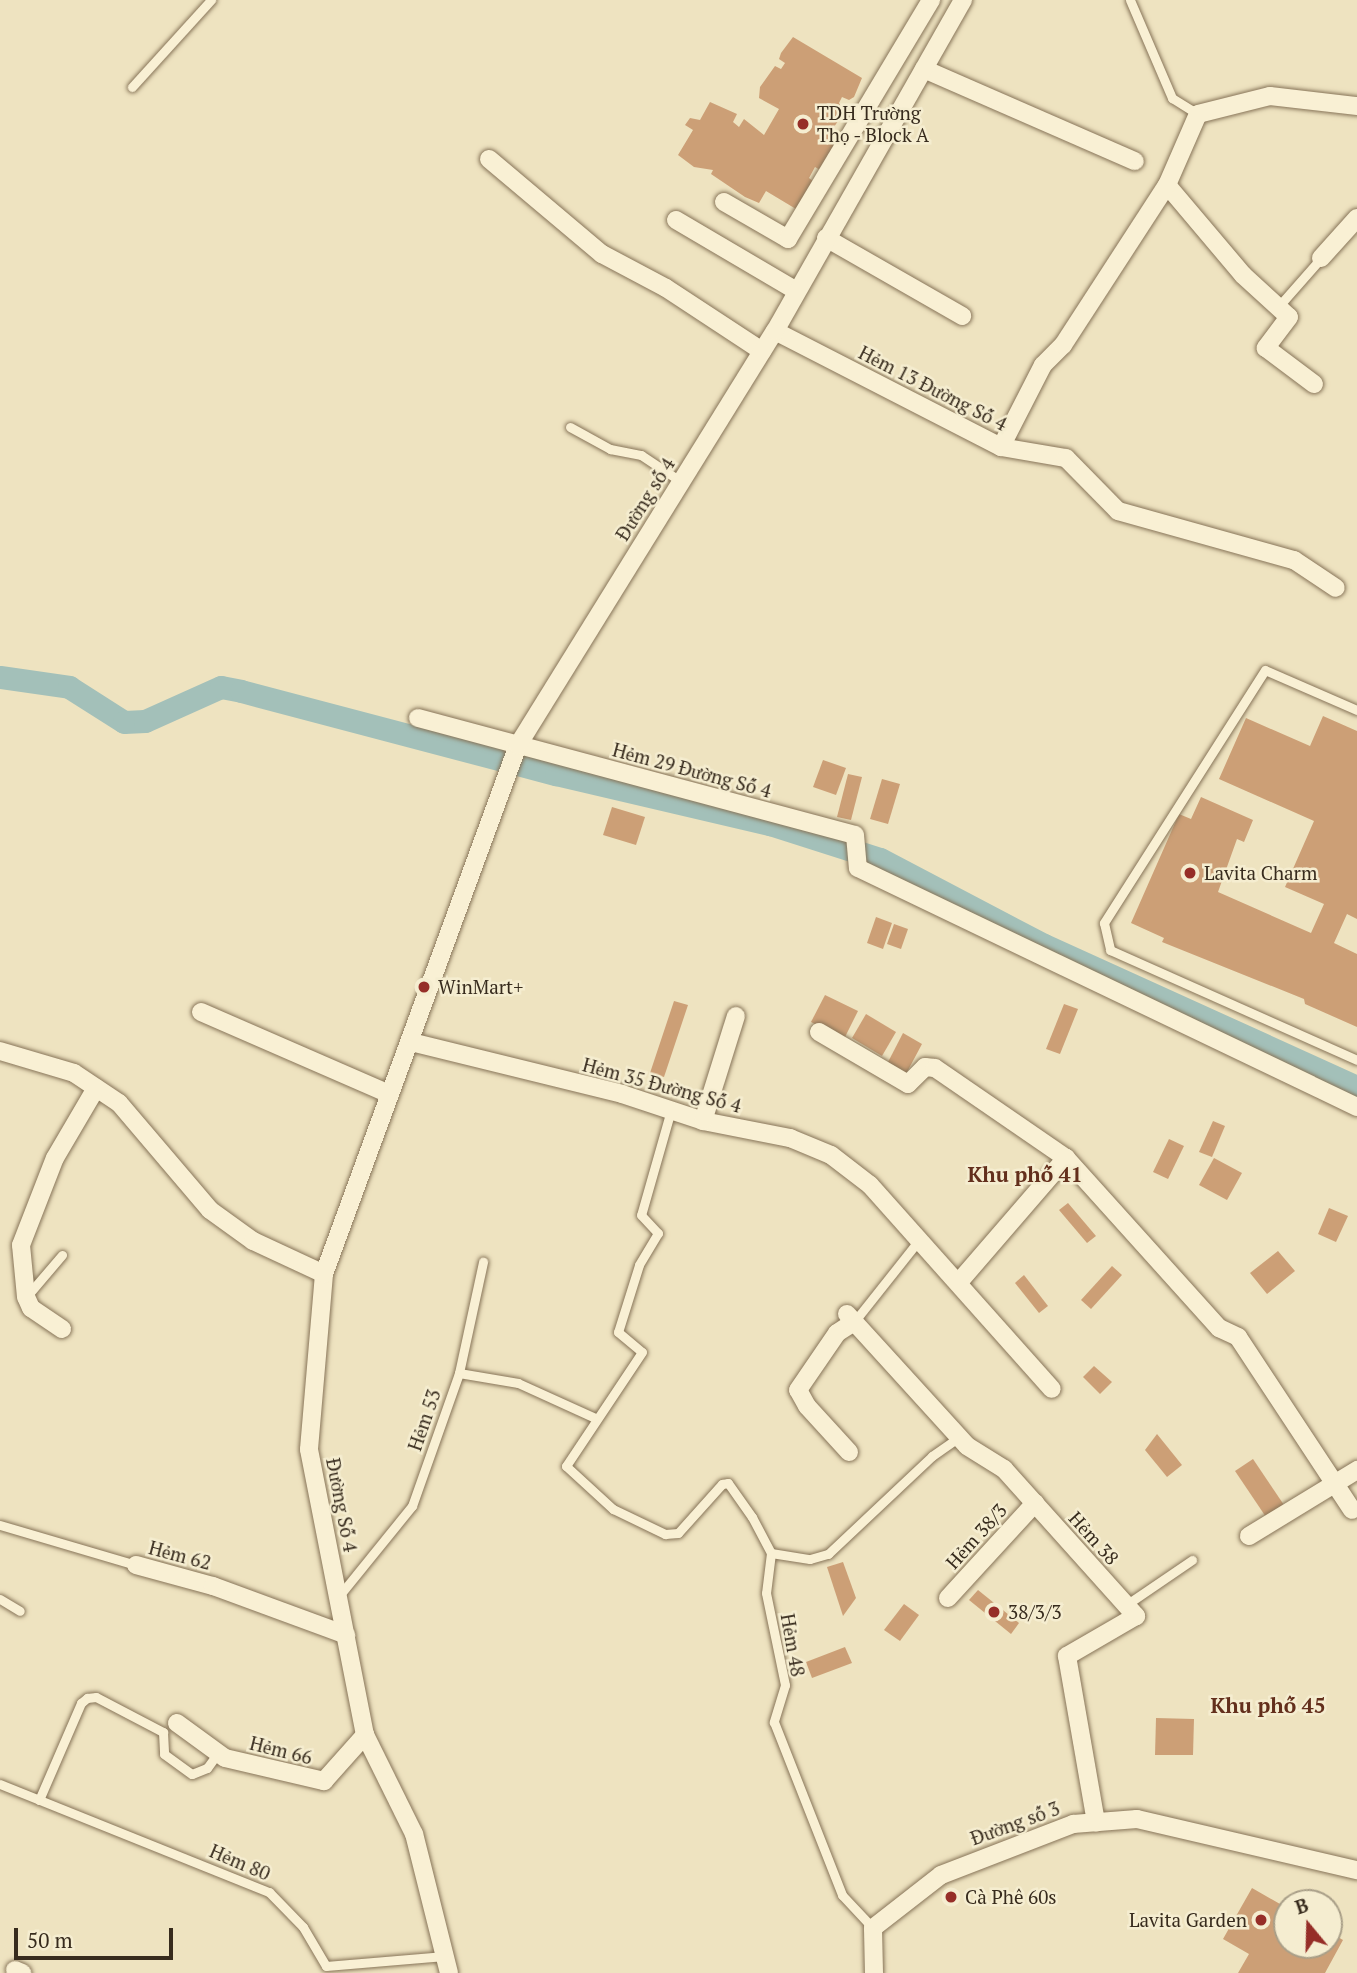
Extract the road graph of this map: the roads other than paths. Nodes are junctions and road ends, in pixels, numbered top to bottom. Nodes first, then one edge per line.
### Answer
1 (211, 0) edge
2 (931, 0) edge
3 (963, 0) edge
4 (1130, 0) edge
5 (924, 69) junction
6 (132, 87) dead end
7 (1357, 106) edge
8 (1198, 114) junction
9 (489, 159) dead end
10 (1135, 162) dead end
11 (1167, 185) junction
12 (724, 202) dead end
13 (1357, 218) edge
14 (676, 220) dead end
15 (826, 238) junction
16 (1321, 258) joint
17 (795, 290) junction
18 (1278, 307) junction
19 (962, 316) dead end
20 (775, 331) junction
21 (762, 351) junction
22 (1314, 384) dead end
23 (570, 426) dead end
24 (1001, 447) junction
25 (680, 481) junction
26 (1336, 588) dead end
27 (1357, 710) edge
28 (418, 718) dead end
29 (518, 745) junction
30 (201, 1012) dead end
31 (736, 1016) dead end
32 (819, 1032) dead end
33 (411, 1042) junction
34 (0, 1051) edge
35 (1357, 1060) edge
36 (96, 1087) junction
37 (390, 1094) junction
38 (1357, 1107) edge
39 (671, 1110) junction
40 (703, 1121) junction
41 (1066, 1158) junction
42 (920, 1239) junction
43 (62, 1255) dead end
44 (483, 1262) dead end
45 (324, 1274) junction
46 (959, 1282) junction
47 (26, 1297) junction
48 (851, 1318) junction
49 (62, 1329) dead end
50 (459, 1373) junction
51 (1052, 1389) dead end
52 (595, 1418) junction
53 (959, 1437) junction
54 (849, 1451) dead end
55 (1357, 1470) edge
56 (1335, 1485) junction
57 (1035, 1503) junction
58 (1352, 1510) dead end
59 (0, 1525) edge
60 (1249, 1536) dead end
61 (771, 1553) junction
62 (1192, 1560) dead end
63 (136, 1565) joint
64 (339, 1596) junction
65 (948, 1598) dead end
66 (0, 1599) edge
67 (1126, 1605) junction
68 (20, 1611) dead end
69 (346, 1635) junction
70 (177, 1723) dead end
71 (365, 1735) junction
72 (218, 1753) junction
73 (0, 1785) edge
74 (39, 1800) junction
75 (1096, 1822) junction
76 (1357, 1870) edge
77 (873, 1928) junction
78 (447, 1965) edge
79 (874, 1973) edge

1 - 6 lane
2 - 12 street
3 - 5 street, Đường số 4
4 - 8 lane
5 - 10 street
5 - 15 street, Đường số 4
7 - 8 street
8 - 11 street
9 - 21 street
11 - 18 street
11 - 24 street
13 - 16 street
14 - 17 street
15 - 17 street, Đường số 4
15 - 19 street
16 - 18 lane
17 - 20 street, Đường số 4
18 - 22 street
20 - 21 street, Đường số 4
20 - 24 street, Hẻm 13 Đường Số 4
21 - 25 street, Đường số 4
23 - 25 lane
24 - 26 street, Hẻm 13 Đường Số 4
25 - 29 street, Đường số 4
27 - 35 lane
28 - 29 street, Hẻm 29 Đường Số 4
29 - 33 street, Đường số 4
29 - 38 street, Hẻm 29 Đường Số 4
30 - 37 street
31 - 40 street
32 - 41 street
33 - 37 street, Đường Số 4
33 - 39 street, Hẻm 35 Đường Số 4
34 - 36 street
36 - 45 street
36 - 47 street
37 - 45 street, Đường Số 4
39 - 40 street, Hẻm 35 Đường Số 4
39 - 52 lane
40 - 42 street, Hẻm 35 Đường Số 4
41 - 46 street
41 - 56 street
42 - 46 street, Hẻm 35 Đường Số 4
42 - 48 lane
43 - 47 lane
44 - 50 lane
45 - 64 street, Đường Số 4
46 - 51 street, Hẻm 35 Đường Số 4
47 - 49 street
48 - 53 street, Hẻm 38
48 - 54 street
50 - 52 lane, Hẻm 53
50 - 64 lane, Hẻm 53
52 - 61 lane
53 - 57 street, Hẻm 38
53 - 61 lane
55 - 56 street
56 - 58 street
56 - 60 street
57 - 65 street, Hẻm 38/3
57 - 67 street, Hẻm 38
59 - 63 lane, Hẻm 62
61 - 77 lane, Hẻm 48
62 - 67 lane
63 - 69 street, Hẻm 62
64 - 69 street, Đường Số 4
66 - 68 lane
67 - 75 street
69 - 71 street, Đường Số 4
70 - 72 street, Hẻm 66
71 - 72 street, Hẻm 66
71 - 78 street, Đường Số 4
72 - 74 lane
73 - 74 lane, Hẻm 80
74 - 78 lane, Hẻm 80
75 - 76 street, Đường số 3
75 - 77 street, Đường số 3
77 - 79 street

